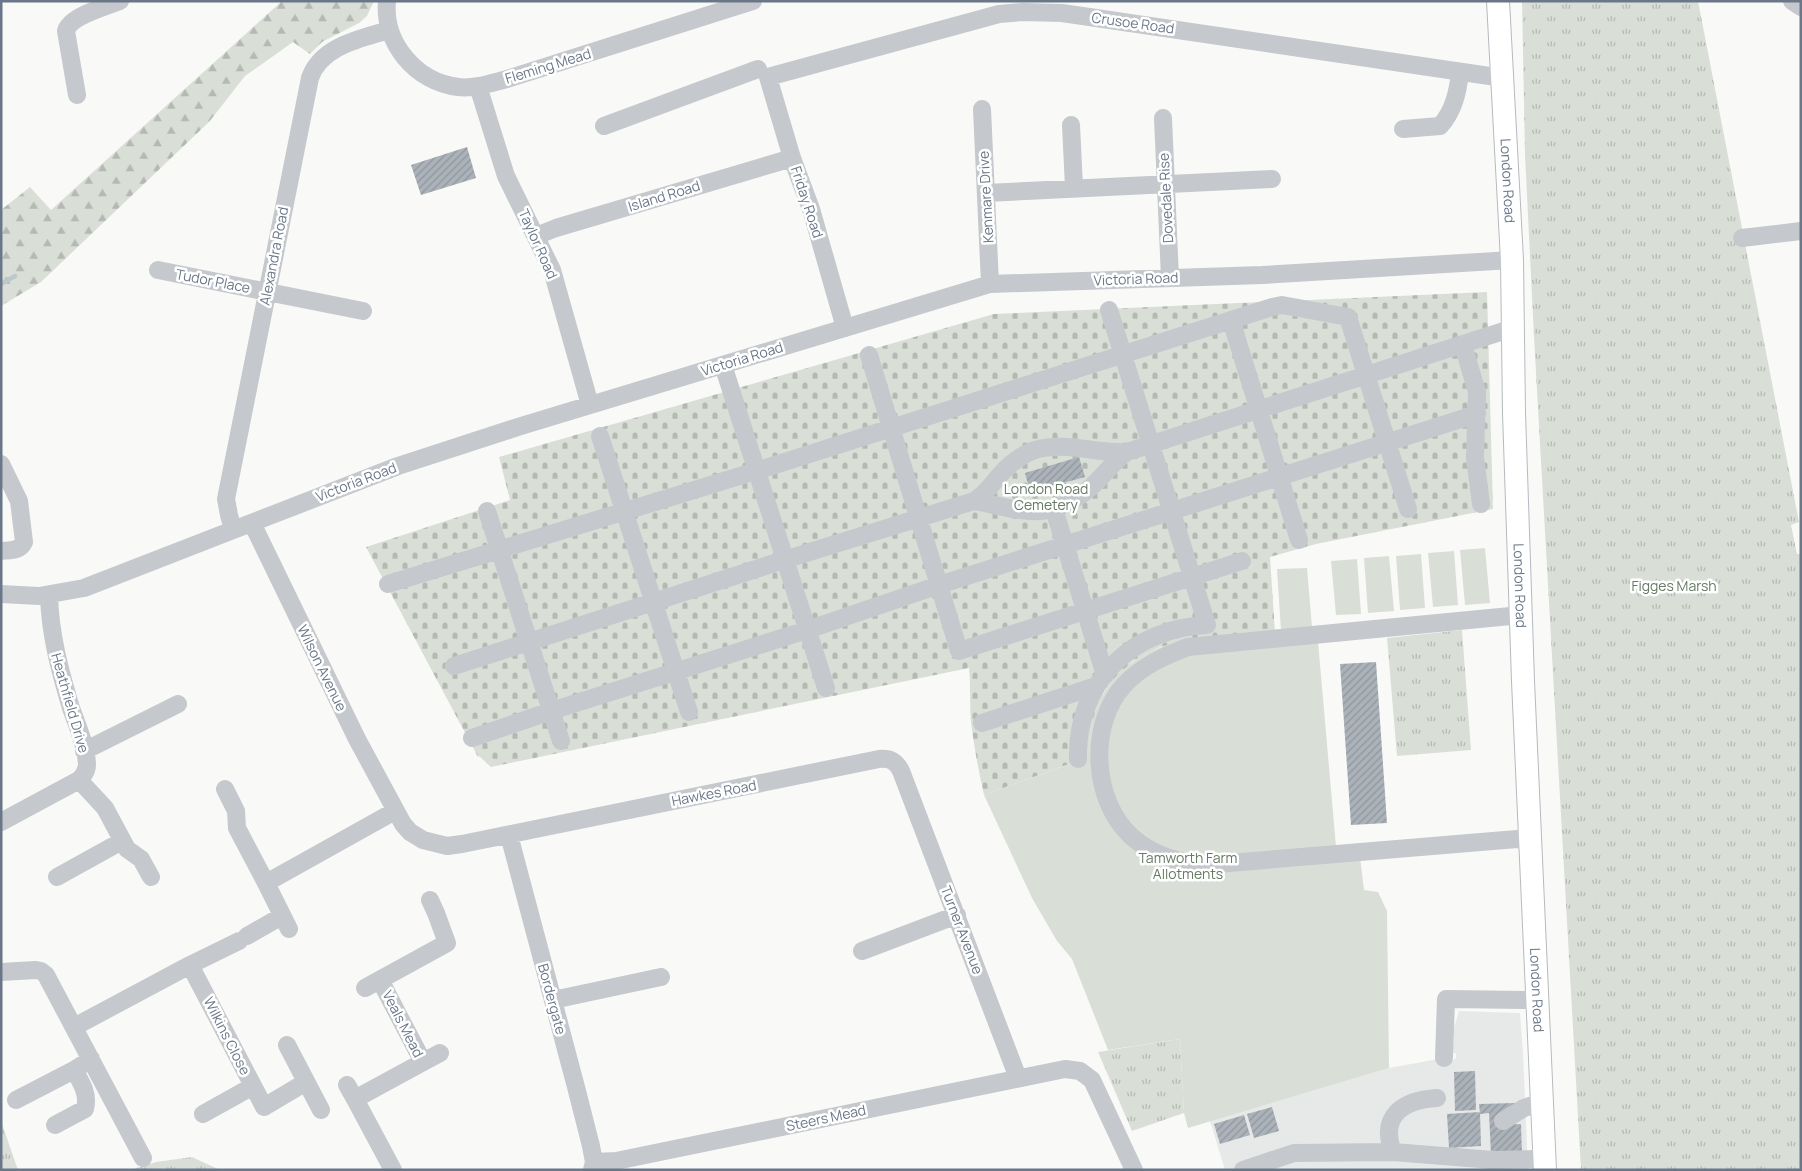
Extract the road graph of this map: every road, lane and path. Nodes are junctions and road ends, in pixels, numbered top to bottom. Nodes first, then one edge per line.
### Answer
1 (120, 1) edge
2 (388, 1) edge
3 (753, 1) edge
4 (1498, 1) edge
5 (1792, 1) edge
6 (1801, 7) edge
7 (389, 30) junction
8 (1460, 72) junction
9 (763, 73) junction
10 (1503, 78) junction
11 (478, 86) junction
12 (76, 95) dead end
13 (982, 109) dead end
14 (1163, 118) dead end
15 (1071, 125) dead end
16 (604, 126) dead end
17 (1403, 129) dead end
18 (792, 158) junction
19 (1272, 179) dead end
20 (1165, 184) junction
21 (1074, 188) junction
22 (986, 193) junction
23 (1801, 231) edge
24 (536, 236) junction
25 (1742, 238) dead end
26 (1512, 260) junction
27 (158, 270) dead end
28 (1170, 278) junction
29 (990, 284) junction
30 (267, 292) junction
31 (1109, 310) dead end
32 (363, 311) dead end
33 (1231, 320) junction
34 (845, 328) junction
35 (1513, 328) junction
36 (1463, 345) junction
37 (869, 355) dead end
38 (1123, 355) junction
39 (723, 365) junction
40 (1366, 376) junction
41 (590, 405) junction
42 (1259, 410) junction
43 (1477, 414) junction
44 (891, 428) junction
45 (600, 436) dead end
46 (1386, 442) junction
47 (1151, 444) junction
48 (1127, 452) junction
49 (1, 464) edge
50 (756, 471) junction
51 (1279, 476) junction
52 (974, 501) junction
53 (1481, 504) dead end
54 (1054, 509) junction
55 (1408, 509) dead end
56 (487, 511) dead end
57 (624, 511) junction
58 (1172, 511) junction
59 (920, 518) junction
60 (252, 522) junction
61 (233, 530) junction
62 (1299, 540) dead end
63 (1065, 545) junction
64 (500, 550) junction
65 (1, 552) edge
66 (784, 560) junction
67 (1242, 561) dead end
68 (1192, 577) junction
69 (388, 584) dead end
70 (939, 585) junction
71 (1, 594) edge
72 (49, 596) junction
73 (654, 602) junction
74 (1085, 611) junction
75 (1522, 615) junction
76 (807, 630) junction
77 (529, 642) junction
78 (454, 666) dead end
79 (676, 672) junction
80 (1100, 681) junction
81 (826, 688) dead end
82 (178, 704) dead end
83 (551, 711) junction
84 (689, 712) dead end
85 (982, 723) dead end
86 (472, 738) dead end
87 (561, 741) dead end
88 (84, 751) junction
89 (1078, 759) dead end
90 (79, 780) junction
91 (906, 783) joint
92 (225, 789) dead end
93 (395, 811) junction
94 (1, 822) edge
95 (509, 835) junction
96 (122, 842) junction
97 (1530, 842) junction
98 (57, 877) dead end
99 (151, 877) dead end
100 (266, 883) junction
101 (430, 900) dead end
102 (957, 916) junction
103 (862, 951) dead end
104 (190, 965) junction
105 (1, 972) edge
106 (661, 977) dead end
107 (380, 980) junction
108 (364, 988) dead end
109 (553, 1000) junction
110 (1537, 1000) junction
111 (74, 1027) junction
112 (287, 1045) dead end
113 (440, 1053) dead end
114 (1444, 1058) dead end
115 (91, 1059) junction
116 (423, 1062) junction
117 (74, 1070) junction
118 (1018, 1078) junction
119 (306, 1082) junction
120 (253, 1086) junction
121 (1437, 1098) dead end
122 (16, 1100) dead end
123 (1541, 1102) junction
124 (321, 1110) dead end
125 (203, 1114) dead end
126 (1503, 1121) dead end
127 (54, 1126) dead end
128 (1393, 1152) junction
129 (143, 1158) dead end
130 (1544, 1163) edge
131 (593, 1166) edge
132 (393, 1170) edge
133 (1134, 1170) edge
134 (1243, 1170) edge

1 - 12 street
2 - 7 street, Fleming Mead
3 - 11 street, Fleming Mead
4 - 10 main road, London Road
5 - 6 street
7 - 11 street, Fleming Mead
7 - 30 street, Alexandra Road
8 - 9 street, Crusoe Road
8 - 10 street, Crusoe Road
8 - 17 street
9 - 16 street, Crusoe Road
9 - 18 street, Friday Road
10 - 26 main road, London Road
11 - 24 street, Taylor Road
13 - 22 street, Kenmare Drive
14 - 20 street, Dovedale Rise
15 - 21 street
18 - 24 street, Island Road
18 - 34 street, Friday Road
19 - 20 street
20 - 21 street
20 - 28 street, Dovedale Rise
21 - 22 street
22 - 29 street, Kenmare Drive
23 - 25 street
24 - 41 street, Taylor Road
26 - 28 street, Victoria Road
26 - 35 main road, London Road
27 - 30 street, Tudor Place
28 - 29 street, Victoria Road
29 - 34 street, Victoria Road
30 - 32 street, Tudor Place
30 - 61 street, Alexandra Road
31 - 38 street
33 - 38 street
33 - 40 street
33 - 42 street
34 - 39 street, Victoria Road
35 - 36 street
35 - 75 main road, London Road
36 - 40 street
36 - 43 street
37 - 44 street
38 - 44 street
38 - 47 street
39 - 41 street, Victoria Road
39 - 50 street
40 - 42 street
40 - 46 street
41 - 60 street, Victoria Road
42 - 47 street
42 - 51 street
43 - 46 street
43 - 53 street
44 - 50 street
44 - 59 street
45 - 57 street
46 - 51 street
46 - 55 street
47 - 48 street
47 - 58 street
48 - 52 street
48 - 54 street
49 - 65 street
50 - 57 street
50 - 66 street
51 - 58 street
51 - 62 street
52 - 54 street
52 - 59 street
54 - 63 street
56 - 64 street
57 - 64 street
57 - 73 street
58 - 63 street
58 - 68 street
59 - 66 street
59 - 70 street
60 - 61 street, Victoria Road
60 - 93 street, Wilson Avenue
61 - 72 street, Victoria Road
63 - 70 street
63 - 74 street
64 - 69 street
64 - 77 street
66 - 73 street
66 - 76 street
67 - 68 street
68 - 74 street
68 - 80 street
70 - 74 street
70 - 76 street
71 - 72 street, Victoria Road
72 - 88 street, Heathfield Drive
73 - 77 street
73 - 79 street
74 - 80 street
75 - 97 main road, London Road
75 - 97 street
76 - 79 street
76 - 81 street
77 - 78 street
77 - 83 street
79 - 83 street
79 - 84 street
80 - 85 street
80 - 89 street
82 - 88 street
83 - 86 street
83 - 87 street
88 - 90 street, Heathfield Drive
90 - 94 street
90 - 96 street
91 - 95 street, Hawkes Road
91 - 102 street, Turner Avenue
92 - 100 street
93 - 95 street, Wilson Avenue
93 - 100 street
95 - 109 street, Bordergate
96 - 98 street
96 - 99 street
97 - 110 main road, London Road
100 - 104 street
101 - 107 street
102 - 103 street
102 - 118 street, Turner Avenue
104 - 111 street
104 - 120 street, Wilkins Close
105 - 111 street
106 - 109 street
107 - 108 street
107 - 116 street, Veals Mead
109 - 131 street, Bordergate
110 - 114 street
110 - 123 main road, London Road
111 - 115 street
112 - 119 street
113 - 116 street
115 - 117 street
115 - 129 street
116 - 132 street, Veals Mead
117 - 122 street
117 - 127 street
118 - 131 street, Steers Mead
118 - 133 street, Steers Mead
119 - 120 street, Wilkins Close
119 - 124 street
120 - 125 street
121 - 128 street
123 - 126 street
123 - 130 main road, London Road
128 - 130 street
128 - 134 street

